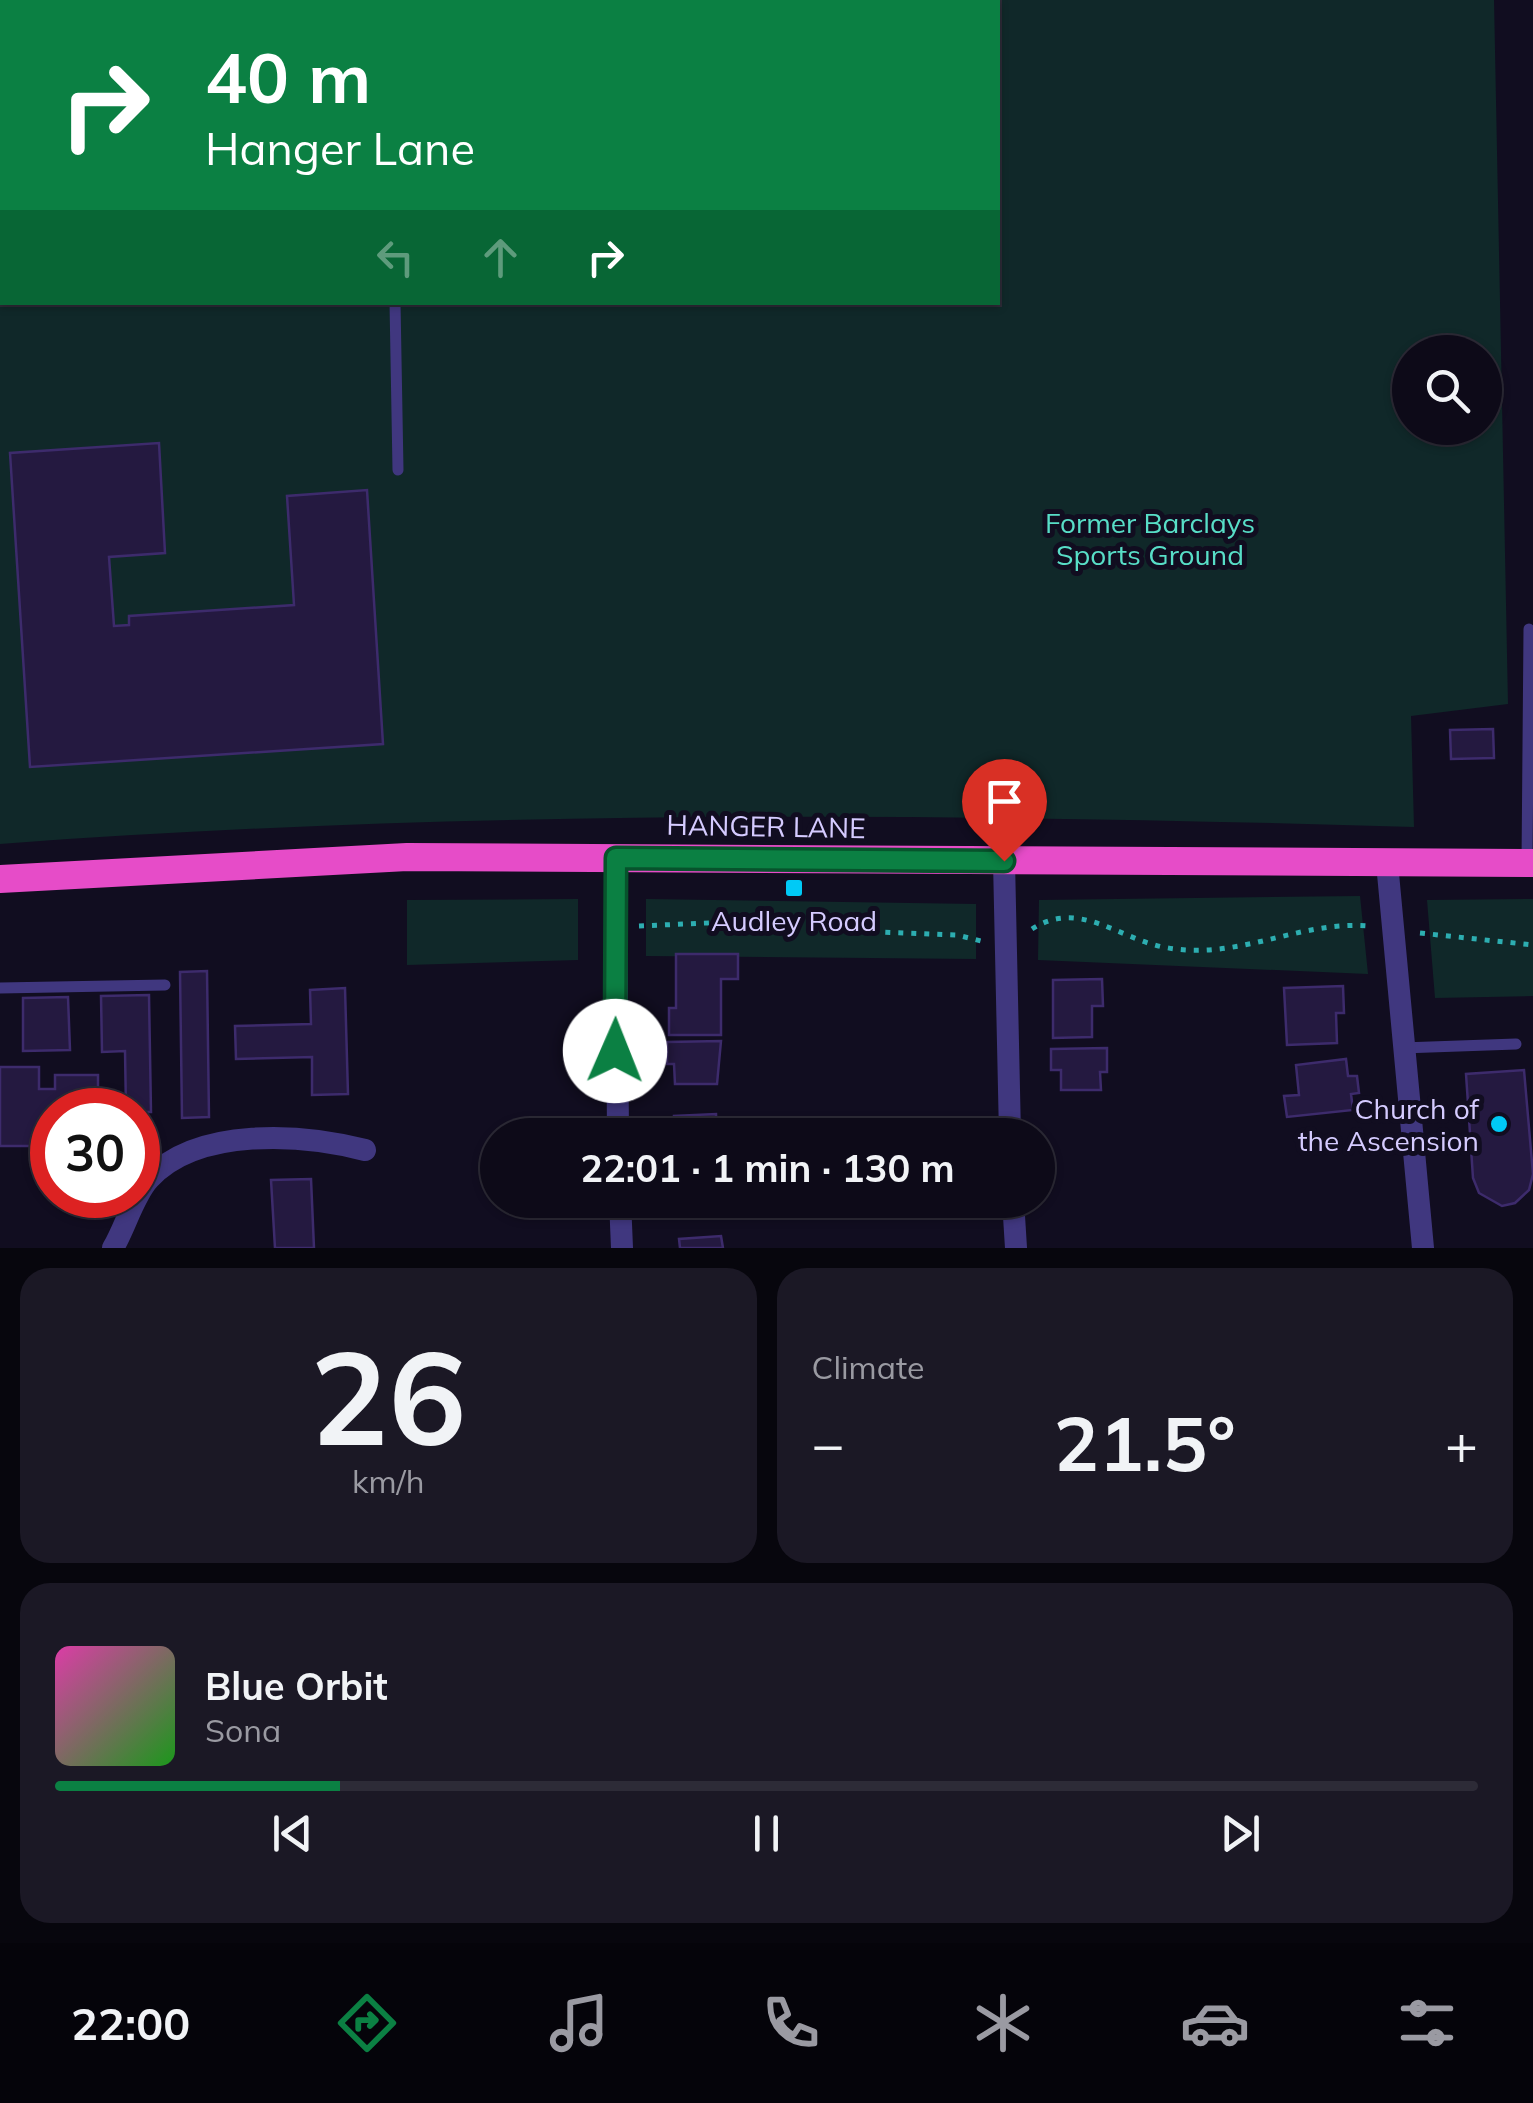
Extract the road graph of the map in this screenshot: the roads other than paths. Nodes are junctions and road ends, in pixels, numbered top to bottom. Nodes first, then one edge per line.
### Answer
1 (395, 305) edge
2 (398, 470) dead end
3 (1530, 629) dead end
4 (616, 858) junction
5 (1004, 861) junction
6 (1386, 863) junction
7 (1530, 863) edge
8 (0, 879) edge
9 (165, 986) dead end
10 (0, 988) edge
11 (1516, 1044) dead end
12 (1402, 1048) junction
13 (618, 1118) edge
14 (1009, 1118) edge
15 (365, 1150) dead end
16 (621, 1218) edge
17 (1014, 1218) edge
18 (113, 1248) edge
19 (622, 1248) edge
20 (1016, 1248) edge
21 (1423, 1248) edge

1 - 2 lane
3 - 7 lane
4 - 5 highway, HANGER LANE
4 - 8 highway, HANGER LANE
4 - 13 street
5 - 6 highway, HANGER LANE
5 - 14 street
6 - 7 highway, HANGER LANE
6 - 12 street
9 - 10 lane
11 - 12 lane
12 - 21 street
15 - 18 street
16 - 19 street
17 - 20 street

